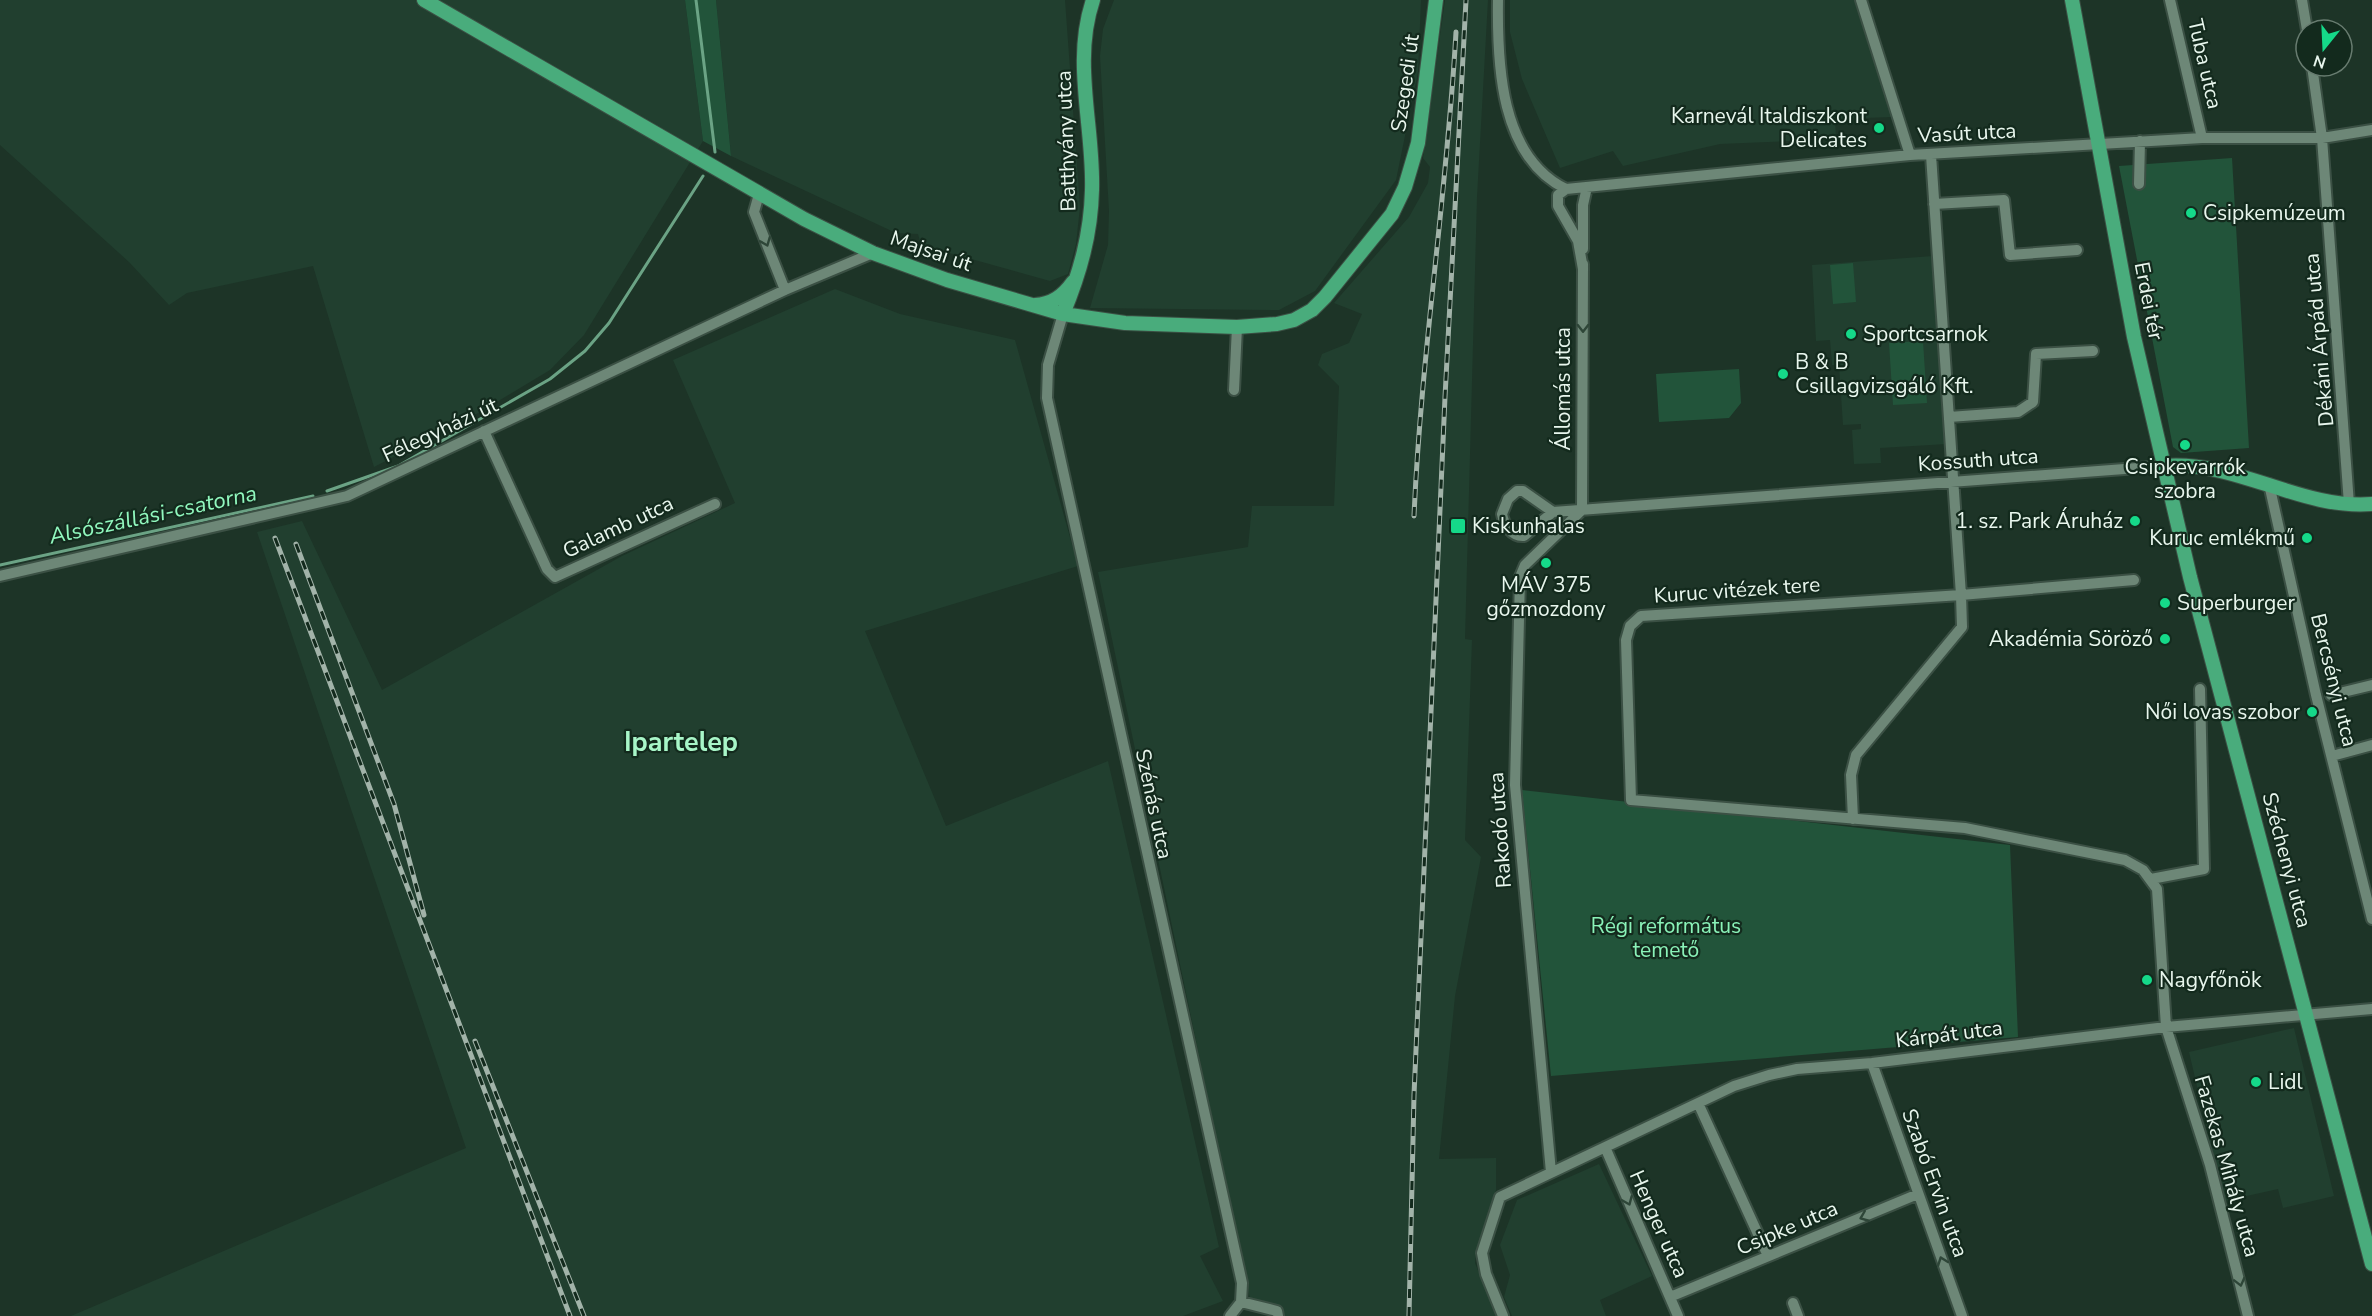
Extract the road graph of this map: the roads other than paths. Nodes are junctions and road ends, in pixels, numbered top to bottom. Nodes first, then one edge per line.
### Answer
1 (424, 0) edge
2 (1093, 0) edge
3 (1436, 0) edge
4 (1498, 0) edge
5 (1862, 0) edge
6 (2072, 0) edge
7 (2170, 0) edge
8 (2302, 0) edge
9 (2305, 18) edge
10 (2314, 78) edge
11 (2372, 130) edge
12 (2202, 138) junction
13 (2322, 138) junction
14 (2140, 141) junction
15 (2097, 142) junction
16 (1910, 155) junction
17 (1931, 155) junction
18 (1410, 171) joint
19 (2139, 184) dead end
20 (1587, 187) junction
21 (1566, 189) junction
22 (759, 194) junction
23 (1934, 204) junction
24 (2077, 250) dead end
25 (873, 253) junction
26 (1583, 269) junction
27 (1079, 273) junction
28 (785, 290) junction
29 (1031, 305) junction
30 (1063, 314) junction
31 (1237, 327) junction
32 (2093, 351) dead end
33 (1234, 390) dead end
34 (1949, 417) junction
35 (484, 431) junction
36 (2164, 466) junction
37 (1954, 483) junction
38 (2269, 484) junction
39 (715, 504) dead end
40 (2349, 504) junction
41 (2372, 504) edge
42 (1582, 510) junction
43 (1553, 512) junction
44 (0, 576) edge
45 (2134, 580) dead end
46 (1961, 595) junction
47 (2372, 685) edge
48 (2200, 689) dead end
49 (2331, 695) dead end
50 (2372, 745) edge
51 (2332, 756) junction
52 (1853, 819) junction
53 (2151, 879) junction
54 (2372, 919) edge
55 (2372, 1009) edge
56 (2307, 1016) junction
57 (2166, 1027) junction
58 (1872, 1063) junction
59 (1698, 1103) junction
60 (1605, 1147) junction
61 (1551, 1172) junction
62 (1918, 1194) junction
63 (1768, 1256) junction
64 (2372, 1264) edge
65 (1670, 1297) junction
66 (1241, 1302) junction
67 (1793, 1303) dead end
68 (1230, 1316) edge
69 (1278, 1316) edge
70 (1503, 1316) edge
71 (1678, 1316) edge
72 (1798, 1316) edge
73 (1962, 1316) edge
74 (2248, 1316) edge

1 - 22 main road, Majsai út
2 - 27 main road, Batthyány utca
3 - 18 main road, Szegedi út
4 - 21 street
5 - 16 street
6 - 15 main road
7 - 12 street, Tuba utca
8 - 9 street
10 - 13 street, Dékáni Árpád utca
11 - 13 street, Vasút utca
12 - 13 street, Vasút utca
12 - 14 street, Vasút utca
13 - 40 street, Dékáni Árpád utca
14 - 15 street, Vasút utca
14 - 19 street
15 - 17 street, Vasút utca
15 - 36 main road, Erdei tér
16 - 17 street, Vasút utca
16 - 20 street, Vasút utca
17 - 23 street
18 - 31 main road, Majsai út
20 - 21 street, Vasút utca
20 - 26 street, Állomás utca
21 - 26 street, Állomás utca
22 - 25 main road, Majsai út
22 -> 28 street
23 - 24 street
23 - 34 street
25 - 28 street, Félegyházi út
25 - 29 main road, Majsai út
26 -> 42 street, Állomás utca
27 - 29 main road
27 - 30 main road, Batthyány utca
28 - 35 street, Félegyházi út
29 - 30 main road, Majsai út
30 - 31 main road, Majsai út
30 - 66 street, Szénás utca
31 - 33 street
32 - 34 street
34 - 37 street
35 - 39 street, Galamb utca
35 - 44 street, Félegyházi út
36 - 37 street, Kossuth utca
36 - 38 main road, Kossuth utca
36 - 56 main road, Széchenyi utca
37 - 42 street, Kossuth utca
37 - 46 street
38 - 40 main road, Kossuth utca
38 - 51 street, Bercsényi utca
40 - 41 main road, Kossuth utca
42 - 43 street, Kossuth utca
42 - 61 street, Rakodó utca
43 - 43 street
45 - 46 street, Kuruc vitézek tere
46 - 52 street
46 - 52 street, Kuruc vitézek tere
47 - 49 street
48 - 53 street
50 - 51 street
51 - 54 street, Bercsényi utca
52 - 53 street, Kuruc vitézek tere
53 - 57 street
55 - 56 street, Kárpát utca
56 - 57 street, Kárpát utca
56 - 64 main road, Széchenyi utca
57 - 58 street, Kárpát utca
57 -> 74 street, Fazekas Mihály utca
58 - 59 street, Kárpát utca
58 - 62 street, Szabó Ervin utca
59 - 60 street, Kárpát utca
59 - 63 street
60 - 61 street, Kárpát utca
60 -> 65 street, Henger utca
61 - 70 street, Kárpát utca
62 -> 63 street, Csipke utca
73 -> 62 street, Szabó Ervin utca
63 - 65 street, Csipke utca
65 - 71 street, Henger utca
66 - 68 street
66 - 69 street
67 - 72 street

